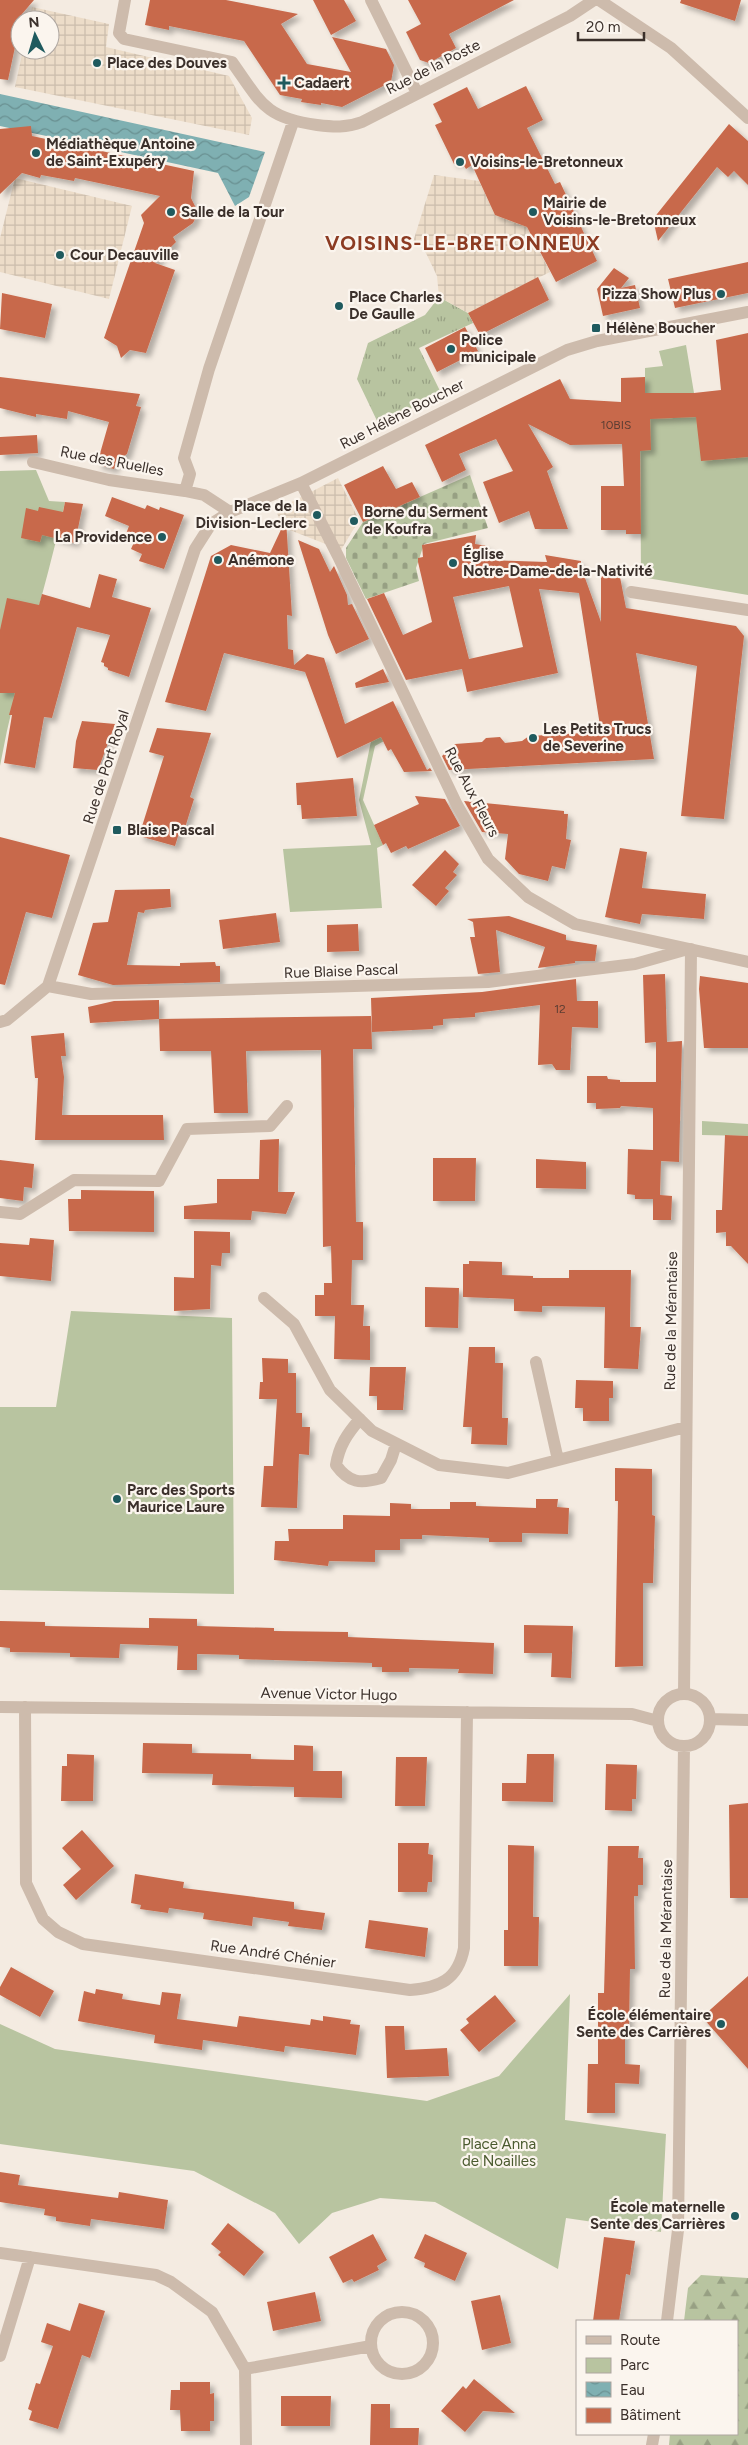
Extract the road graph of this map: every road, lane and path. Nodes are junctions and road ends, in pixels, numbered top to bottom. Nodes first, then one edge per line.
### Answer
1 (125, 0) edge
2 (371, 0) edge
3 (594, 0) edge
4 (599, 0) edge
5 (417, 93) junction
6 (748, 118) edge
7 (293, 122) junction
8 (748, 312) edge
9 (33, 462) dead end
10 (301, 483) junction
11 (185, 492) junction
12 (230, 512) junction
13 (631, 592) dead end
14 (748, 610) edge
15 (691, 949) junction
16 (748, 962) edge
17 (48, 986) junction
18 (0, 1022) edge
19 (287, 1106) dead end
20 (0, 1212) edge
21 (264, 1298) dead end
22 (536, 1362) dead end
23 (360, 1419) junction
24 (686, 1428) junction
25 (396, 1444) junction
26 (558, 1460) junction
27 (684, 1694) junction
28 (0, 1707) edge
29 (25, 1707) junction
30 (467, 1712) junction
31 (710, 1719) junction
32 (658, 1720) junction
33 (748, 1720) edge
34 (684, 1746) junction
35 (0, 2253) edge
36 (30, 2257) junction
37 (667, 2320) edge
38 (371, 2346) junction
39 (0, 2356) edge
40 (245, 2369) junction
41 (246, 2445) edge

1 - 7 street, Rue de la Poste
2 - 5 street
3 - 5 street, Rue de la Poste
4 - 6 street
5 - 7 street, Rue de la Poste
7 - 11 street
8 - 10 street, Rue Hélène Boucher
9 - 11 street, Rue des Ruelles
10 - 12 street, Rue Hélène Boucher
10 - 15 street, Rue Aux Fleurs
11 - 12 street, Rue des Ruelles
12 - 17 street, Rue de Port Royal
13 - 14 street
15 - 16 street, Rue Aux Fleurs
15 - 17 street, Rue Blaise Pascal
15 - 24 street, Rue de la Mérantaise
17 - 18 street
19 - 20 street
21 - 23 street
22 - 26 street
23 - 25 street
23 - 25 street
24 - 26 street
24 - 27 street, Rue de la Mérantaise
25 - 26 street
27 - 31 street
27 - 32 street
28 - 29 street, Avenue Victor Hugo
29 - 30 street, Avenue Victor Hugo
29 - 30 street, Rue André Chénier
30 - 32 street, Avenue Victor Hugo
31 - 33 street
31 - 34 street
32 - 34 street
34 - 37 street, Rue de la Mérantaise
35 - 36 street
36 - 39 street
36 - 40 street
38 - 38 street
38 - 40 street
40 - 41 street

